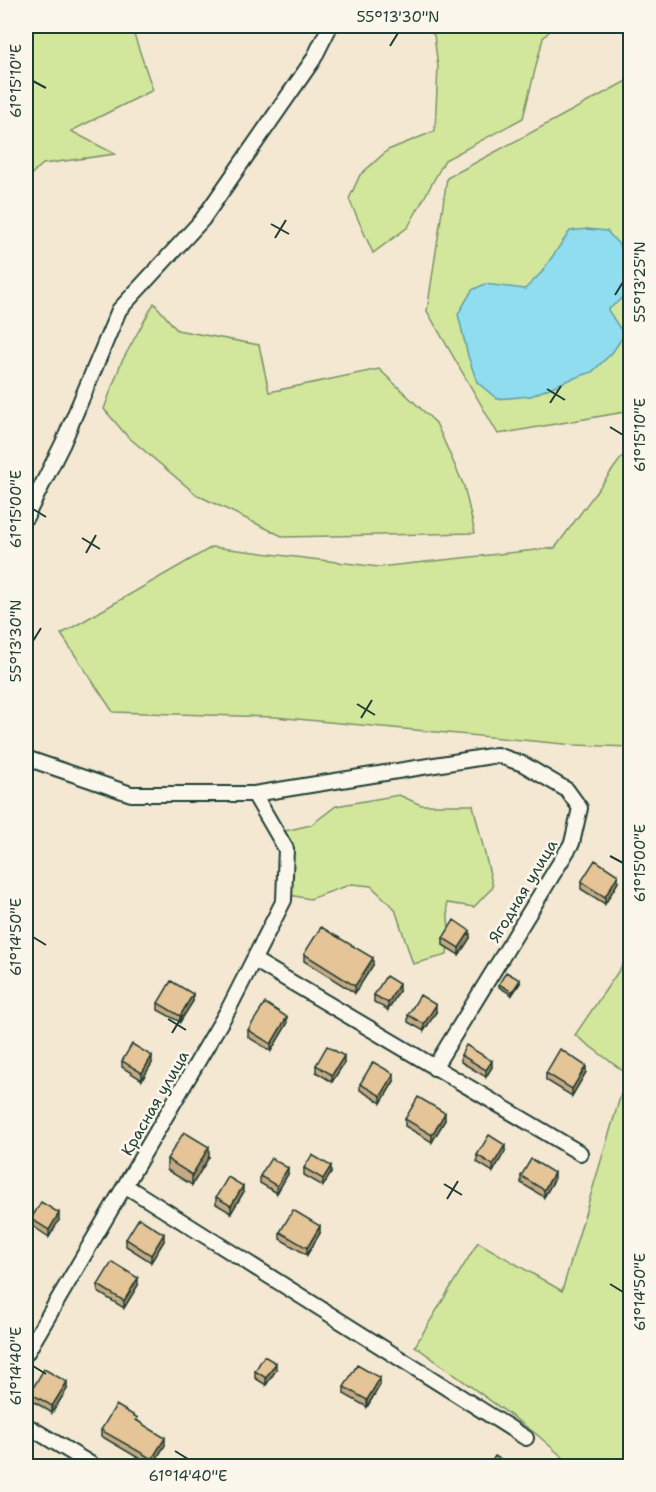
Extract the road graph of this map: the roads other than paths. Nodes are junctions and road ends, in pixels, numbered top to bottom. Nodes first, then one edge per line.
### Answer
1 (330, 26) edge
2 (26, 517) edge
3 (26, 758) edge
4 (254, 794) junction
5 (254, 960) junction
6 (434, 1068) junction
7 (580, 1153) dead end
8 (126, 1186) junction
9 (26, 1354) edge
10 (26, 1425) edge
11 (526, 1438) dead end
12 (94, 1467) edge

1 - 2 street
3 - 4 street, Ягодная улица
4 - 5 street, Красная улица
4 - 6 street, Ягодная улица
5 - 6 street
5 - 8 street, Красная улица
6 - 7 street
8 - 9 street, Красная улица
8 - 11 street
10 - 12 street

